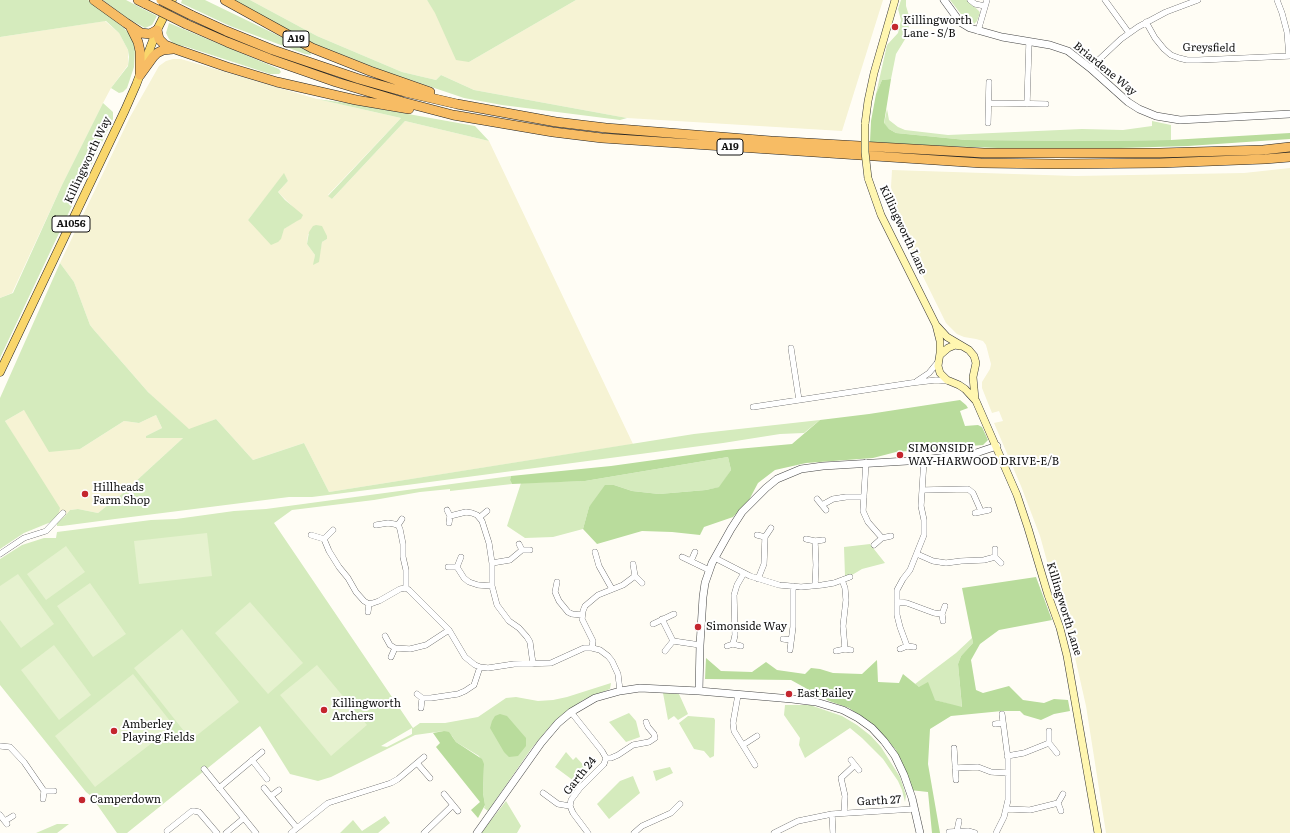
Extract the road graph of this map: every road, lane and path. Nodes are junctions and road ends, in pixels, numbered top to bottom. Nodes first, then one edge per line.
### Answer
1 (94, 0) edge
2 (162, 0) edge
3 (172, 0) edge
4 (225, 0) edge
5 (895, 0) edge
6 (944, 0) edge
7 (970, 0) edge
8 (1105, 0) edge
9 (1198, 0) edge
10 (1277, 0) edge
11 (142, 2) edge
12 (986, 3) edge
13 (1146, 22) junction
14 (128, 25) junction
15 (157, 30) junction
16 (978, 31) junction
17 (1129, 33) junction
18 (1029, 42) junction
19 (175, 49) junction
20 (1289, 56) edge
21 (1090, 68) junction
22 (140, 75) junction
23 (990, 82) dead end
24 (989, 103) junction
25 (457, 104) junction
26 (1027, 104) junction
27 (1046, 104) dead end
28 (1290, 114) edge
29 (453, 115) junction
30 (988, 123) dead end
31 (1290, 147) edge
32 (1290, 157) edge
33 (936, 325) junction
34 (960, 346) junction
35 (791, 348) dead end
36 (939, 359) junction
37 (0, 372) edge
38 (973, 373) junction
39 (951, 382) junction
40 (911, 383) junction
41 (799, 400) junction
42 (976, 401) junction
43 (753, 407) dead end
44 (996, 446) junction
45 (924, 460) junction
46 (866, 462) junction
47 (923, 490) junction
48 (864, 497) junction
49 (817, 499) dead end
50 (447, 510) dead end
51 (989, 510) dead end
52 (487, 511) dead end
53 (981, 511) junction
54 (63, 513) dead end
55 (974, 513) dead end
56 (450, 516) junction
57 (480, 517) junction
58 (402, 519) dead end
59 (449, 523) dead end
60 (376, 524) dead end
61 (398, 525) junction
62 (771, 528) dead end
63 (333, 530) dead end
64 (311, 535) dead end
65 (757, 535) dead end
66 (891, 536) dead end
67 (765, 537) junction
68 (882, 538) junction
69 (806, 539) dead end
70 (324, 540) junction
71 (823, 540) dead end
72 (815, 541) junction
73 (519, 544) dead end
74 (874, 545) dead end
75 (995, 549) dead end
76 (522, 550) junction
77 (530, 550) dead end
78 (595, 552) dead end
79 (695, 552) dead end
80 (0, 554) edge
81 (917, 554) junction
82 (682, 556) dead end
83 (461, 557) dead end
84 (994, 557) junction
85 (715, 558) junction
86 (691, 561) junction
87 (492, 563) junction
88 (606, 563) dead end
89 (1001, 563) dead end
90 (633, 564) dead end
91 (599, 566) junction
92 (448, 567) dead end
93 (457, 567) junction
94 (709, 570) junction
95 (744, 573) junction
96 (635, 576) junction
97 (850, 577) dead end
98 (758, 579) junction
99 (842, 580) junction
100 (557, 582) dead end
101 (642, 583) dead end
102 (492, 586) junction
103 (793, 586) junction
104 (814, 586) junction
105 (406, 588) junction
106 (612, 589) junction
107 (548, 591) dead end
108 (555, 592) junction
109 (897, 602) junction
110 (369, 604) junction
111 (945, 606) dead end
112 (368, 612) dead end
113 (674, 614) dead end
114 (942, 614) junction
115 (582, 616) junction
116 (662, 619) junction
117 (943, 621) dead end
118 (653, 624) dead end
119 (449, 630) junction
120 (385, 636) dead end
121 (783, 639) dead end
122 (791, 640) junction
123 (673, 641) junction
124 (733, 644) junction
125 (700, 645) junction
126 (727, 646) dead end
127 (741, 646) dead end
128 (907, 646) junction
129 (914, 647) dead end
130 (395, 648) junction
131 (592, 648) junction
132 (900, 649) dead end
133 (790, 650) dead end
134 (836, 651) dead end
135 (665, 652) dead end
136 (391, 657) dead end
137 (533, 664) junction
138 (480, 667) junction
139 (620, 690) junction
140 (699, 691) junction
141 (417, 694) dead end
142 (738, 695) junction
143 (422, 698) junction
144 (421, 708) dead end
145 (571, 712) junction
146 (1002, 714) dead end
147 (646, 722) dead end
148 (1003, 722) junction
149 (995, 724) dead end
150 (1049, 731) dead end
151 (757, 736) dead end
152 (1050, 743) junction
153 (0, 746) edge
154 (743, 746) junction
155 (954, 748) dead end
156 (262, 752) dead end
157 (1057, 753) dead end
158 (1007, 756) junction
159 (424, 758) dead end
160 (606, 758) junction
161 (252, 760) junction
162 (417, 763) junction
163 (755, 765) dead end
164 (955, 768) junction
165 (204, 769) dead end
166 (859, 770) dead end
167 (1008, 773) junction
168 (430, 778) dead end
169 (267, 779) dead end
170 (956, 780) dead end
171 (219, 788) junction
172 (264, 788) dead end
173 (279, 790) dead end
174 (44, 791) junction
175 (54, 791) dead end
176 (543, 793) dead end
177 (444, 794) dead end
178 (1063, 794) dead end
179 (271, 796) junction
180 (43, 799) dead end
181 (1058, 803) junction
182 (680, 804) dead end
183 (453, 805) junction
184 (570, 806) junction
185 (914, 809) junction
186 (1007, 809) junction
187 (458, 811) dead end
188 (1061, 811) dead end
189 (844, 813) junction
190 (832, 814) junction
191 (0, 815) edge
192 (13, 816) dead end
193 (244, 818) junction
194 (959, 821) dead end
195 (297, 828) junction
196 (166, 831) edge
197 (957, 831) junction
198 (586, 832) edge
199 (949, 832) dead end
200 (217, 833) edge
201 (226, 833) edge
202 (256, 833) edge
203 (291, 833) edge
204 (424, 833) edge
205 (477, 833) edge
206 (634, 833) edge
207 (774, 833) edge
208 (833, 833) edge
209 (920, 833) edge
210 (975, 833) edge
211 (996, 833) edge
212 (1098, 833) edge

1 - 14 highway
2 - 25 highway, A19, bridge
3 - 15 main road, Killingworth Way / A1056
4 - 25 highway, A19
5 - 33 main road, Killingworth Lane, bridge
6 - 16 street, Briardene Way
7 - 12 street
8 - 17 street
9 - 13 street
10 - 20 street
11 - 29 highway, A19, bridge
12 - 16 street
13 - 17 street
13 - 20 street, Greysfield
14 - 15 highway
14 - 22 highway, A1056
15 - 19 highway, A19
15 - 22 main road, Killingworth Way / A1056
16 - 18 street, Briardene Way
17 - 21 street
18 - 21 street, Briardene Way
18 - 26 street
19 - 22 highway
19 - 29 highway, A19
21 - 28 street, Briardene Way
22 - 37 main road, Killingworth Way / A1056
23 - 24 street
24 - 26 street
24 - 30 street
25 - 31 highway, A19
26 - 27 street
29 - 32 highway, A19
33 - 34 main road
33 - 36 main road
34 - 36 main road
34 - 38 main road
35 - 41 street
36 - 39 main road
36 - 40 street
38 - 39 main road
38 - 42 main road
39 - 40 street
39 - 42 main road
40 - 41 street
41 - 43 street
42 - 44 main road, Killingworth Lane
44 - 45 street
44 - 212 main road, Killingworth Lane
45 - 46 street
45 - 47 street
46 - 48 street
46 - 85 street
47 - 53 street
47 - 81 street
48 - 49 street
48 - 68 street
50 - 56 street
51 - 53 street
52 - 57 street
53 - 55 street
54 - 80 street
56 - 57 street
56 - 59 street
57 - 87 street
58 - 61 street
60 - 61 street
61 - 105 street
62 - 67 street
63 - 70 street
64 - 70 street
65 - 67 street
66 - 68 street
67 - 98 street
68 - 74 street
69 - 72 street
70 - 110 street
71 - 72 street
72 - 104 street
73 - 76 street
75 - 84 street
76 - 77 street
76 - 87 street
78 - 91 street
79 - 86 street
81 - 84 street
81 - 109 street
82 - 86 street
83 - 93 street
84 - 89 street
85 - 94 street
85 - 95 street
86 - 94 street
87 - 102 street
88 - 91 street
90 - 96 street
91 - 106 street
92 - 93 street
93 - 102 street
94 - 125 street
95 - 98 street
95 - 124 street
96 - 101 street
96 - 106 street
97 - 99 street
98 - 103 street
99 - 104 street
99 - 134 street
100 - 108 street
102 - 137 street
103 - 104 street
103 - 122 street
105 - 110 street
105 - 119 street
106 - 115 street
107 - 108 street
108 - 115 street
109 - 114 street
109 - 128 street
110 - 112 street
111 - 114 street
113 - 116 street
114 - 117 street
115 - 131 street
116 - 118 street
116 - 123 street
119 - 130 street
119 - 138 street
120 - 130 street
121 - 122 street
122 - 133 street
123 - 125 street
123 - 135 street
124 - 126 street
124 - 127 street
125 - 140 street
128 - 129 street
128 - 132 street
130 - 136 street
131 - 137 street
131 - 139 street
137 - 138 street
138 - 143 street
139 - 140 street
139 - 145 street
140 - 142 street
141 - 143 street
142 - 154 street
142 - 185 street
143 - 144 street
145 - 160 street, Garth 24
145 - 205 street
146 - 148 street
147 - 160 street, Garth 24
148 - 149 street
148 - 158 street
150 - 152 street
151 - 154 street
152 - 157 street
152 - 158 street
153 - 174 street
154 - 163 street
155 - 164 street
156 - 161 street
158 - 167 street
159 - 162 street
160 - 184 street, Garth 24
161 - 169 street
161 - 171 street
162 - 168 street
162 - 195 street
164 - 167 street
164 - 170 street
165 - 171 street
166 - 189 street, Garth 27
167 - 186 street
171 - 193 street
172 - 179 street
173 - 179 street
174 - 175 street
174 - 180 street
176 - 184 street, Garth 24
177 - 183 street
178 - 181 street
179 - 195 street
181 - 186 street
181 - 188 street
182 - 206 street
183 - 187 street
183 - 204 street
184 - 198 street, Garth 24
185 - 189 street, Garth 27
185 - 209 street
186 - 211 street
189 - 190 street, Garth 27
190 - 207 street, Garth 27
190 - 208 street
191 - 192 street
193 - 201 street
193 - 202 street
194 - 197 street
195 - 203 street
196 - 200 street
197 - 199 street
197 - 210 street

